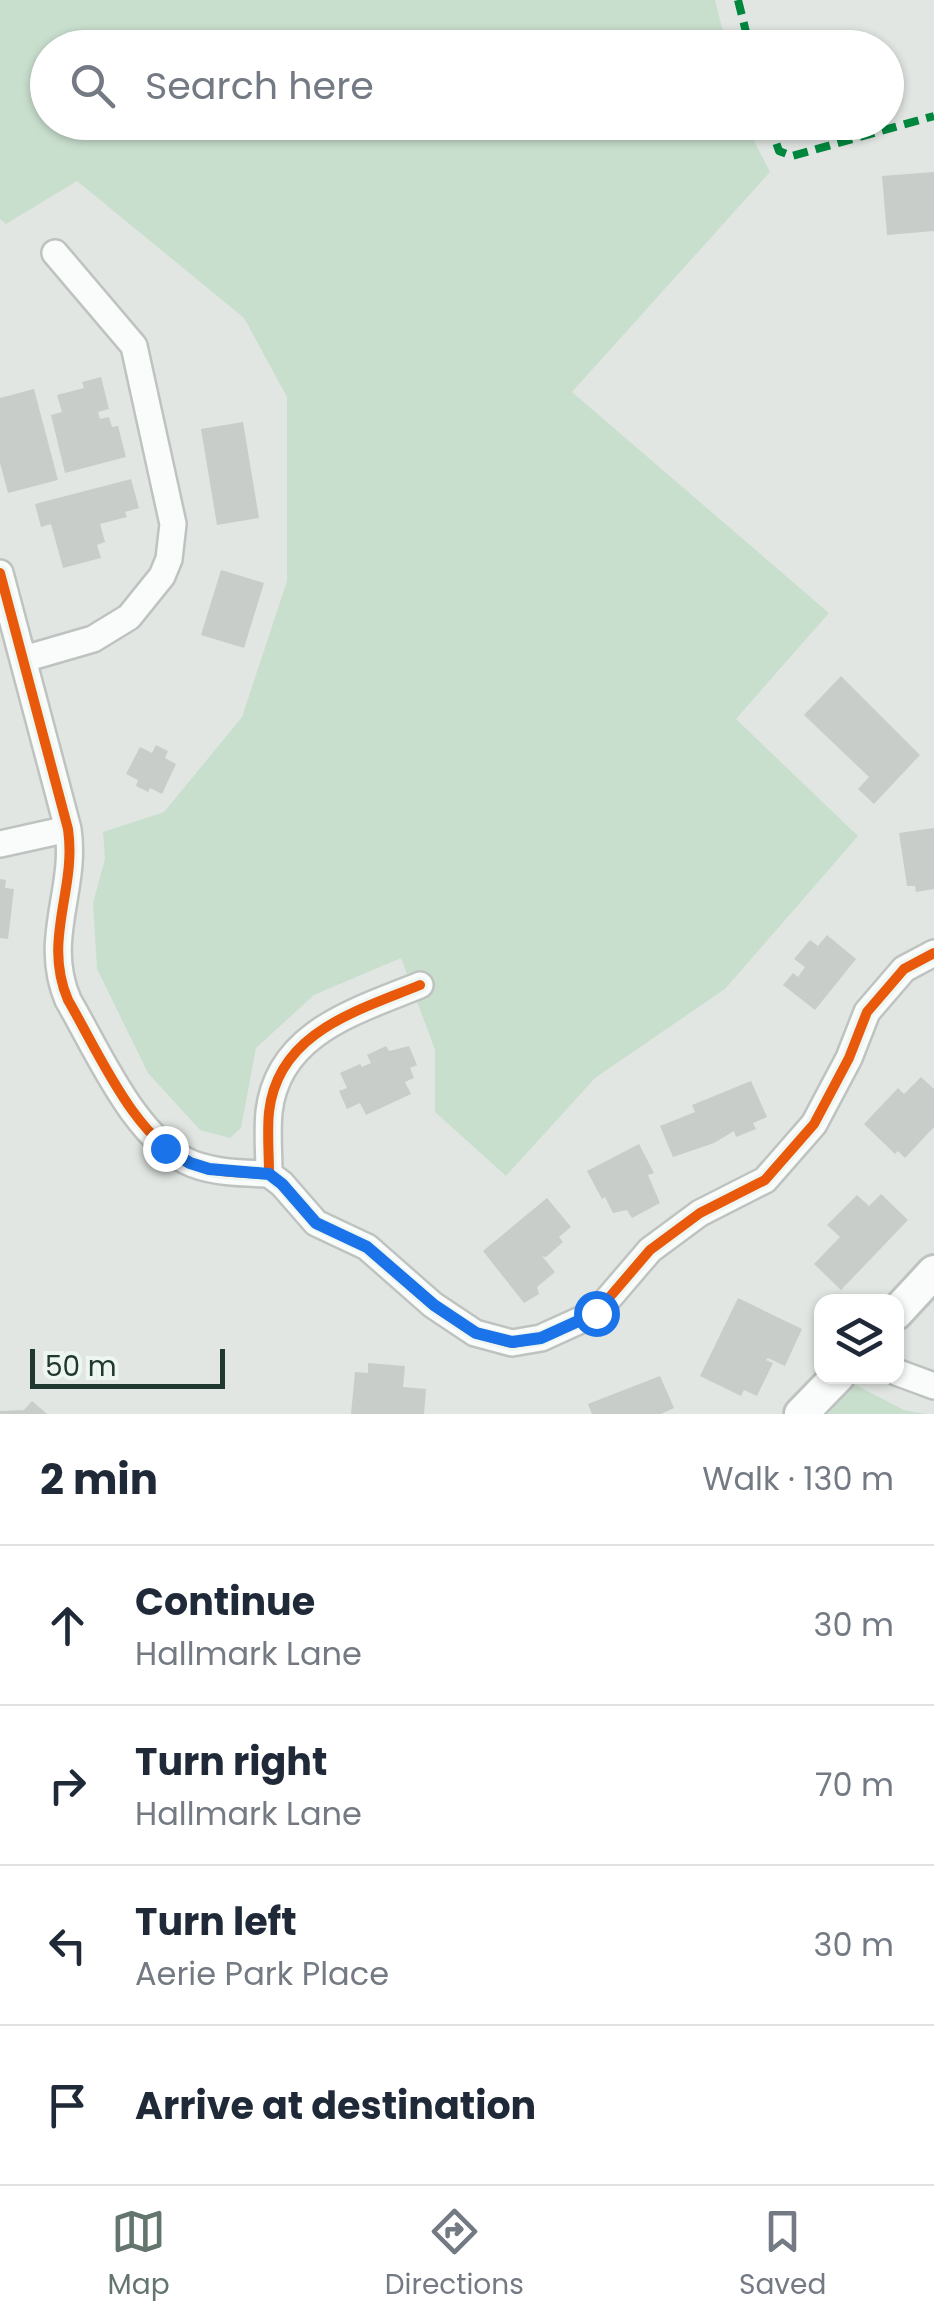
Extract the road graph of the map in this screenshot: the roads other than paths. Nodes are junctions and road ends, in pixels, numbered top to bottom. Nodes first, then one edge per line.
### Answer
1 (54, 253) dead end
2 (0, 573) edge
3 (24, 660) junction
4 (68, 829) junction
5 (0, 844) edge
6 (934, 954) edge
7 (420, 985) dead end
8 (269, 1174) junction
9 (934, 1272) edge
10 (904, 1304) edge
11 (904, 1375) edge
12 (830, 1384) edge
13 (934, 1386) edge
14 (800, 1414) edge

1 - 3 street
2 - 3 street
3 - 4 street
4 - 5 street
4 - 8 street
6 - 8 street
7 - 8 street
9 - 10 street
11 - 13 street
12 - 14 street

